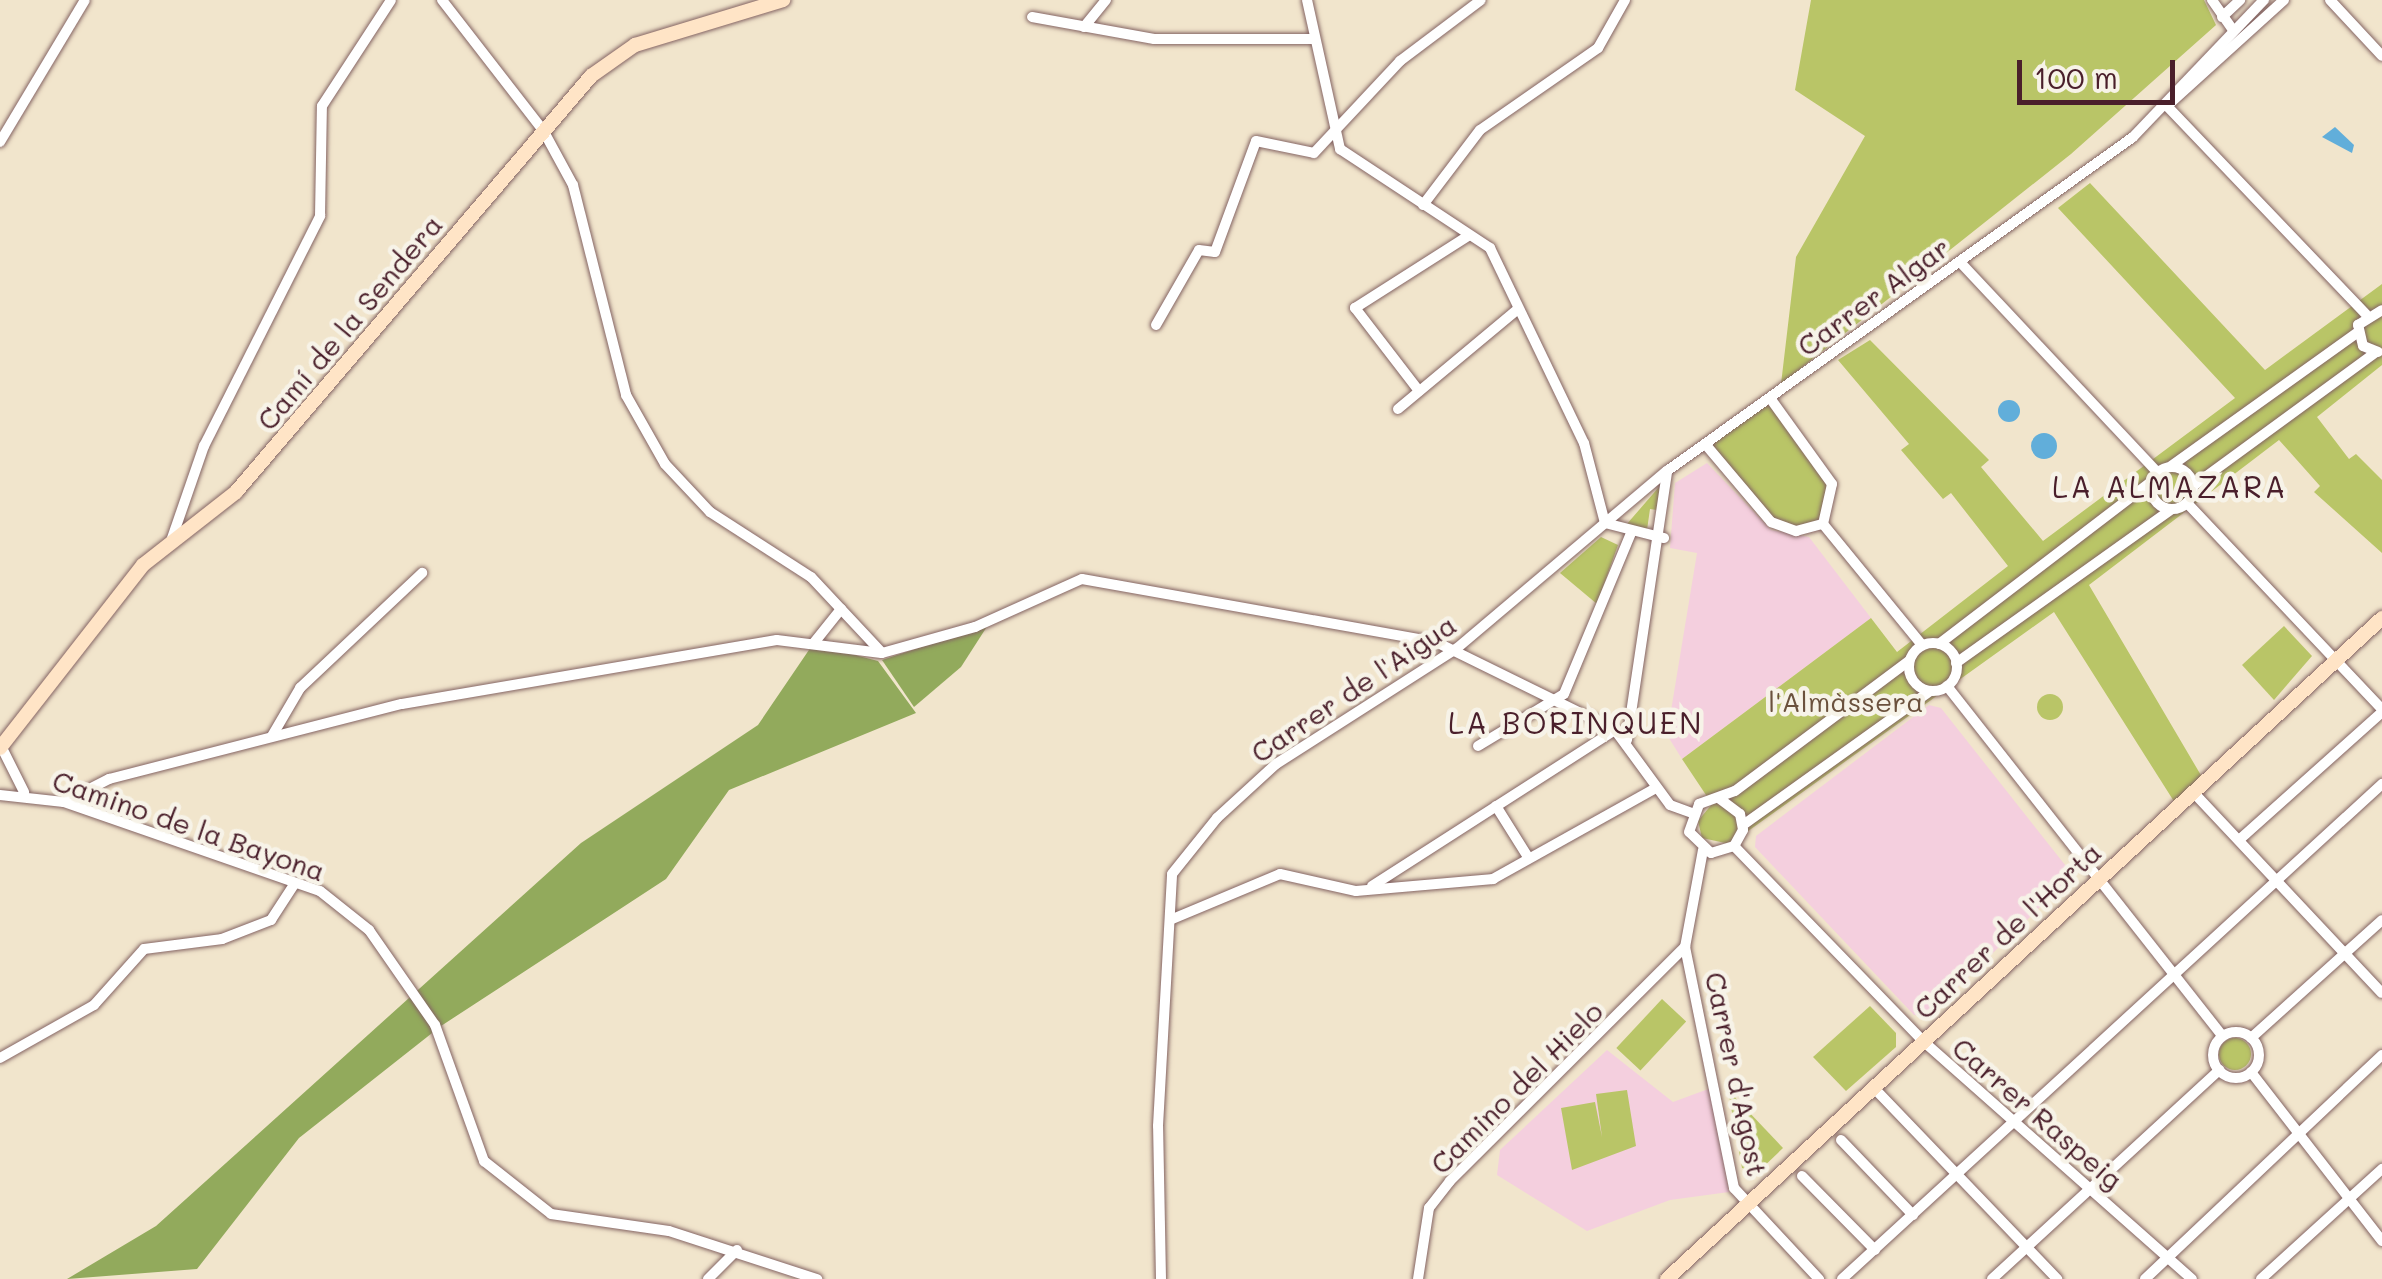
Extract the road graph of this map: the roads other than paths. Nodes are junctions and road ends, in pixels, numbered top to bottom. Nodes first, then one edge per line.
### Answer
1 (85, 0) edge
2 (391, 0) edge
3 (442, 0) edge
4 (783, 0) edge
5 (1106, 0) edge
6 (1307, 0) edge
7 (1481, 0) edge
8 (1625, 0) edge
9 (2212, 0) edge
10 (2240, 0) edge
11 (2264, 0) edge
12 (2284, 0) edge
13 (2330, 0) edge
14 (1032, 17) dead end
15 (2222, 17) junction
16 (1084, 27) junction
17 (2233, 30) junction
18 (1312, 40) junction
19 (2382, 56) edge
20 (2167, 106) junction
21 (1330, 129) junction
22 (543, 130) junction
23 (0, 142) edge
24 (1423, 205) junction
25 (1468, 236) junction
26 (1960, 262) junction
27 (2382, 296) edge
28 (1518, 309) junction
29 (2374, 311) edge
30 (1156, 325) dead end
31 (2358, 332) junction
32 (2379, 352) edge
33 (1419, 391) junction
34 (1770, 398) junction
35 (1398, 409) dead end
36 (1706, 445) junction
37 (2171, 466) junction
38 (1667, 472) junction
39 (2154, 477) junction
40 (2193, 486) junction
41 (2187, 503) junction
42 (2172, 509) junction
43 (1605, 522) junction
44 (1823, 524) junction
45 (1632, 531) junction
46 (1664, 538) junction
47 (170, 544) junction
48 (422, 573) dead end
49 (841, 609) junction
50 (2382, 618) edge
51 (813, 644) junction
52 (1940, 644) junction
53 (1922, 646) junction
54 (1456, 648) junction
55 (882, 653) junction
56 (2336, 660) junction
57 (1910, 661) junction
58 (1956, 663) junction
59 (1948, 686) junction
60 (1930, 691) junction
61 (1555, 697) junction
62 (2382, 711) edge
63 (1615, 730) junction
64 (272, 736) junction
65 (1628, 740) junction
66 (1, 746) edge
67 (1478, 746) dead end
68 (2382, 784) edge
69 (1656, 788) junction
70 (24, 792) junction
71 (2194, 792) junction
72 (0, 795) edge
73 (1720, 799) junction
74 (64, 802) junction
75 (1496, 806) junction
76 (1692, 813) junction
77 (1743, 825) junction
78 (2239, 840) junction
79 (1734, 846) junction
80 (1702, 850) junction
81 (1528, 857) junction
82 (2099, 879) junction
83 (2276, 880) junction
84 (295, 883) junction
85 (1368, 888) junction
86 (1170, 920) junction
87 (2382, 920) edge
88 (1685, 947) junction
89 (2345, 954) junction
90 (2174, 977) junction
91 (2381, 990) edge
92 (2222, 1036) junction
93 (2251, 1038) junction
94 (1924, 1042) junction
95 (2382, 1055) edge
96 (0, 1058) edge
97 (2219, 1070) junction
98 (2251, 1072) junction
99 (1874, 1088) junction
100 (2012, 1124) junction
101 (2298, 1133) junction
102 (1840, 1140) dead end
103 (2382, 1169) edge
104 (1802, 1176) dead end
105 (1956, 1176) junction
106 (2089, 1186) junction
107 (2347, 1196) junction
108 (1749, 1204) junction
109 (1913, 1214) junction
110 (2382, 1241) edge
111 (2027, 1247) junction
112 (737, 1250) junction
113 (1875, 1250) junction
114 (2168, 1258) junction
115 (708, 1279) edge
116 (817, 1279) edge
117 (1161, 1279) edge
118 (1418, 1279) edge
119 (1667, 1279) edge
120 (1820, 1279) edge
121 (1842, 1279) edge
122 (1992, 1279) edge
123 (2057, 1279) edge
124 (2145, 1279) edge
125 (2192, 1279) edge
126 (2262, 1279) edge

1 - 23 street
2 - 47 street
3 - 22 street
4 - 22 street, Camí de la Sendera
5 - 16 street
6 - 18 street
7 - 21 street
8 - 24 street
9 - 15 street
10 - 15 street
11 - 17 street, Carrer Algar
12 - 20 street, Carrer Algar
13 - 19 street
14 - 16 street
15 - 17 street
16 - 18 street
17 - 20 street, Carrer Algar
18 - 21 street
20 - 26 street, Carrer Algar
20 - 29 street
21 - 24 street
21 - 30 street
22 - 47 street, Camí de la Sendera
22 - 49 street
24 - 25 street
25 - 28 street
25 - 33 street
26 - 34 street, Carrer Algar
26 - 39 street
27 - 29 street
28 - 33 street
28 - 43 street
29 - 31 street
31 - 32 street
31 - 37 street
32 - 40 street
33 - 35 street
34 - 36 street, Carrer Algar
34 - 44 street
36 - 38 street, Carrer Algar
36 - 44 street
37 - 39 street
37 - 40 street
38 - 43 street, Carrer Algar
38 - 46 street
39 - 42 street
39 - 52 street
40 - 41 street
41 - 42 street
41 - 56 street
42 - 58 street
43 - 45 street
43 - 54 street, Carrer de l'Aigua
44 - 53 street
45 - 46 street
45 - 61 street
46 - 65 street
47 - 66 street, Camí de la Sendera
48 - 64 street
49 - 51 street
49 - 55 street
50 - 56 street, Carrer de l'Horta
51 - 55 street
51 - 64 street
52 - 53 street
52 - 58 street
53 - 57 street
54 - 55 street
54 - 61 street
54 - 86 street, Carrer de l'Aigua
56 - 62 street
56 - 71 street, Carrer de l'Horta
57 - 60 street
57 - 73 street
58 - 59 street
59 - 60 street
59 - 82 street
60 - 77 street
61 - 63 street
61 - 67 street
62 - 78 street
63 - 65 street
63 - 75 street
64 - 74 street
65 - 69 street
66 - 70 street
68 - 83 street
69 - 76 street
69 - 81 street
70 - 72 street
70 - 74 street, Camino de la Bayona
71 - 78 street
71 - 82 street, Carrer de l'Horta
73 - 76 street
73 - 77 street
74 - 84 street, Camino de la Bayona
75 - 81 street
75 - 85 street
76 - 80 street
77 - 79 street
78 - 83 street
79 - 80 street
79 - 94 street, Carrer Raspeig
80 - 88 street, Carrer d'Agost
81 - 85 street
82 - 90 street
82 - 94 street, Carrer de l'Horta
83 - 89 street
83 - 90 street
84 - 96 street
84 - 112 street, Camino de la Bayona
85 - 86 street
86 - 117 street, Carrer de l'Aigua
87 - 89 street
88 - 108 street, Carrer d'Agost
88 - 118 street, Camino del Hielo
89 - 91 street
89 - 93 street
90 - 92 street
90 - 100 street
92 - 93 street
92 - 97 street
93 - 98 street
94 - 99 street, Carrer de l'Horta
94 - 100 street, Carrer Raspeig
95 - 101 street
97 - 98 street
97 - 106 street
98 - 101 street
99 - 105 street
99 - 108 street, Carrer de l'Horta
100 - 105 street
100 - 106 street, Carrer Raspeig
101 - 107 street
101 - 114 street
102 - 109 street
103 - 107 street
104 - 113 street
105 - 109 street
105 - 111 street
106 - 111 street
106 - 114 street, Carrer Raspeig
107 - 110 street
107 - 126 street
108 - 119 street, Carrer de l'Horta
108 - 120 street, Carrer d'Agost
109 - 113 street
111 - 122 street
111 - 123 street
112 - 115 street
112 - 116 street, Camino de la Bayona
113 - 121 street
114 - 124 street
114 - 125 street, Carrer Raspeig

